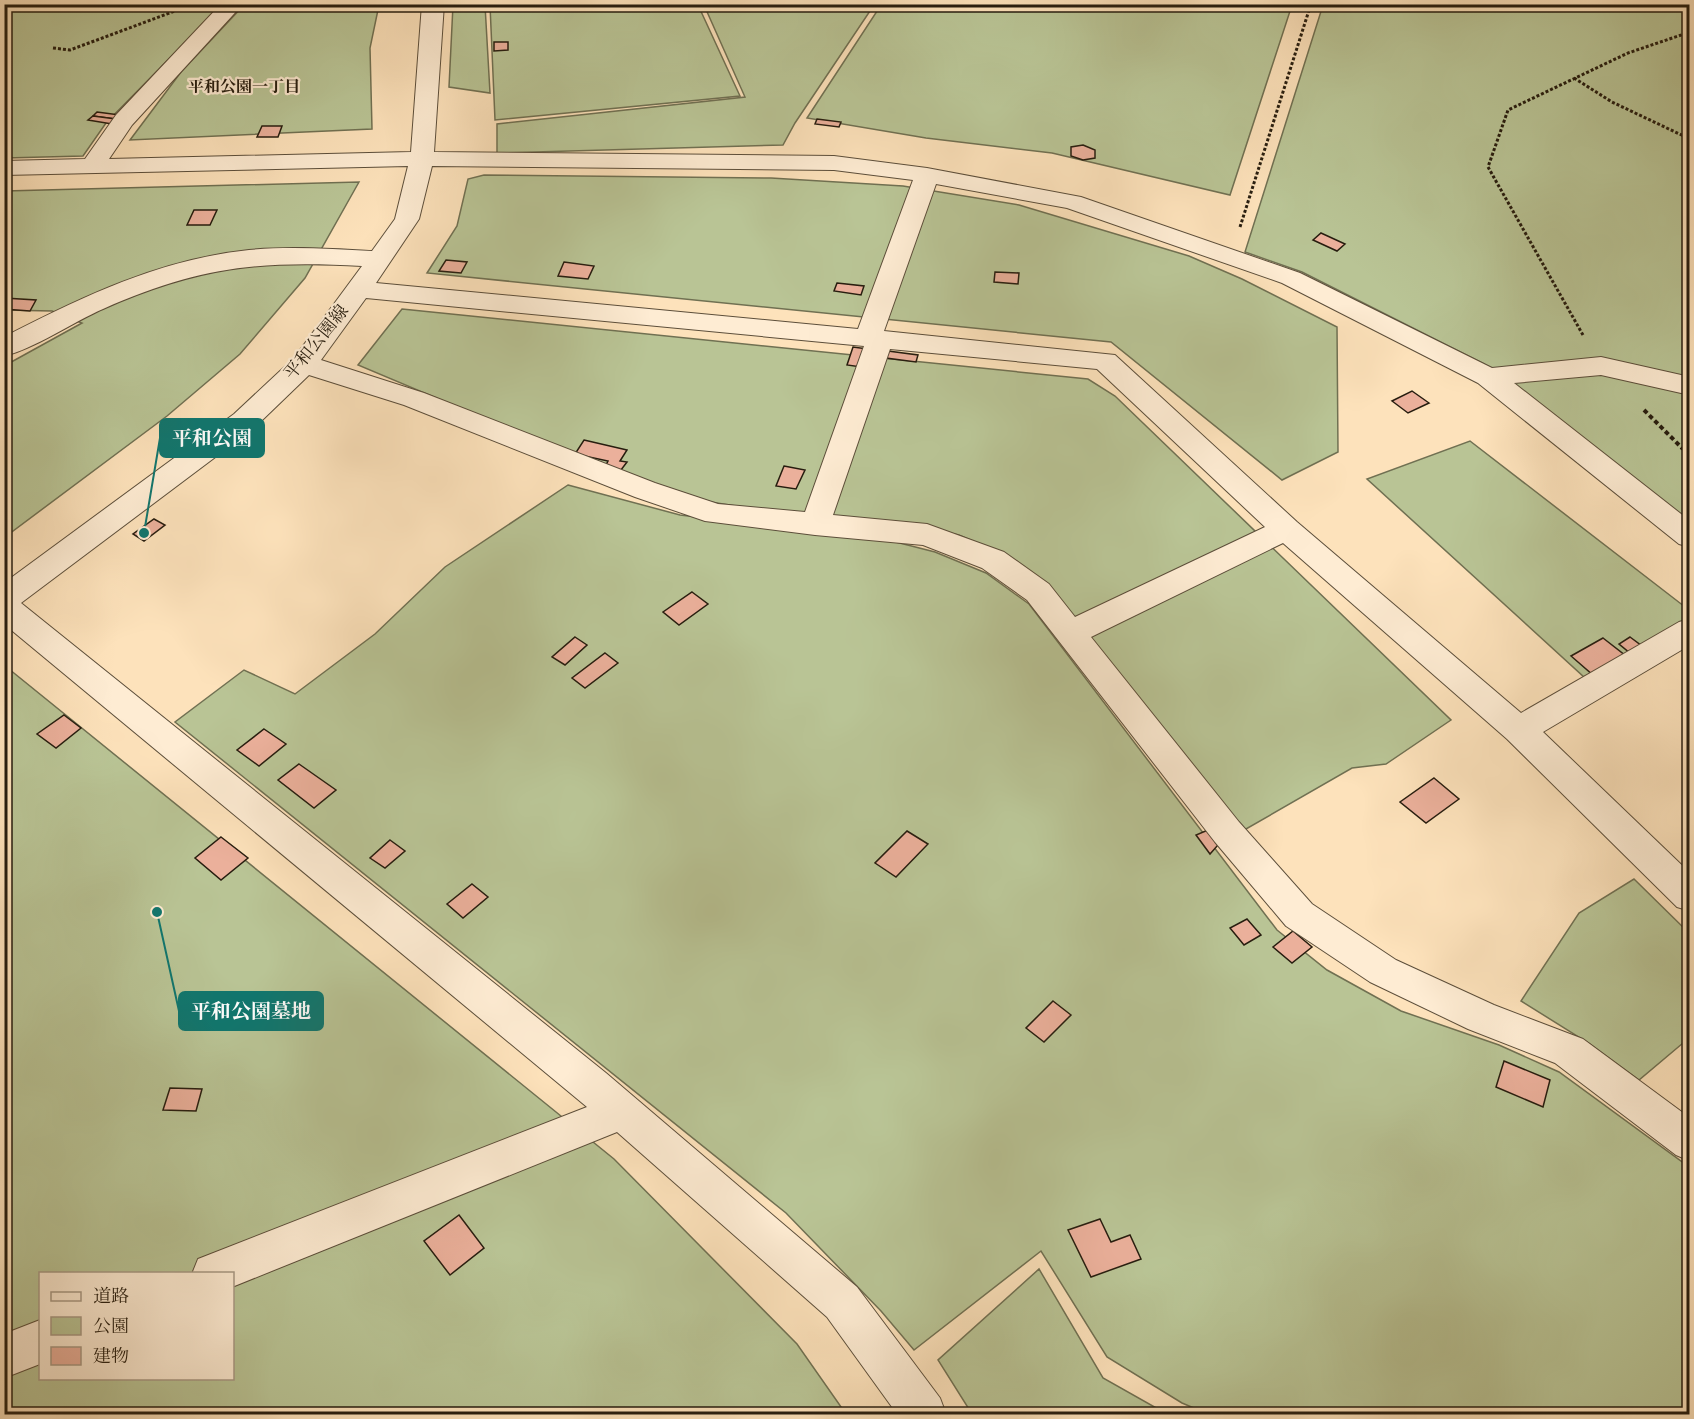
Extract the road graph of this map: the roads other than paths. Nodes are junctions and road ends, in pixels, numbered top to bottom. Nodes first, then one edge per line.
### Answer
1 (233, 4) edge
2 (433, 4) edge
3 (422, 159) junction
4 (92, 166) junction
5 (4, 168) edge
6 (927, 175) junction
7 (379, 259) junction
8 (359, 289) junction
9 (874, 339) junction
10 (4, 348) edge
11 (303, 364) junction
12 (1488, 377) junction
13 (1689, 386) edge
14 (815, 525) junction
15 (1286, 529) junction
16 (1689, 537) edge
17 (4, 599) edge
18 (4, 606) edge
19 (1689, 630) edge
20 (1070, 633) junction
21 (1519, 730) junction
22 (1689, 896) edge
23 (621, 1112) junction
24 (1689, 1142) edge
25 (218, 1272) edge
26 (39, 1342) edge
27 (4, 1356) edge
28 (924, 1414) edge

1 - 4 street
2 - 3 street, 平和公園線
3 - 4 street
3 - 6 street
3 - 7 street, 平和公園線
4 - 5 street
6 - 9 street
6 - 12 street
7 - 8 street, 平和公園線
7 - 10 street
8 - 9 street
8 - 11 street, 平和公園線
9 - 14 street
9 - 15 street
11 - 14 street
11 - 17 street, 平和公園線
12 - 13 street
12 - 16 street
14 - 20 street
15 - 20 street
15 - 21 street
18 - 23 street
19 - 21 street
20 - 24 street
21 - 22 street
23 - 25 street
23 - 28 street
26 - 27 street

